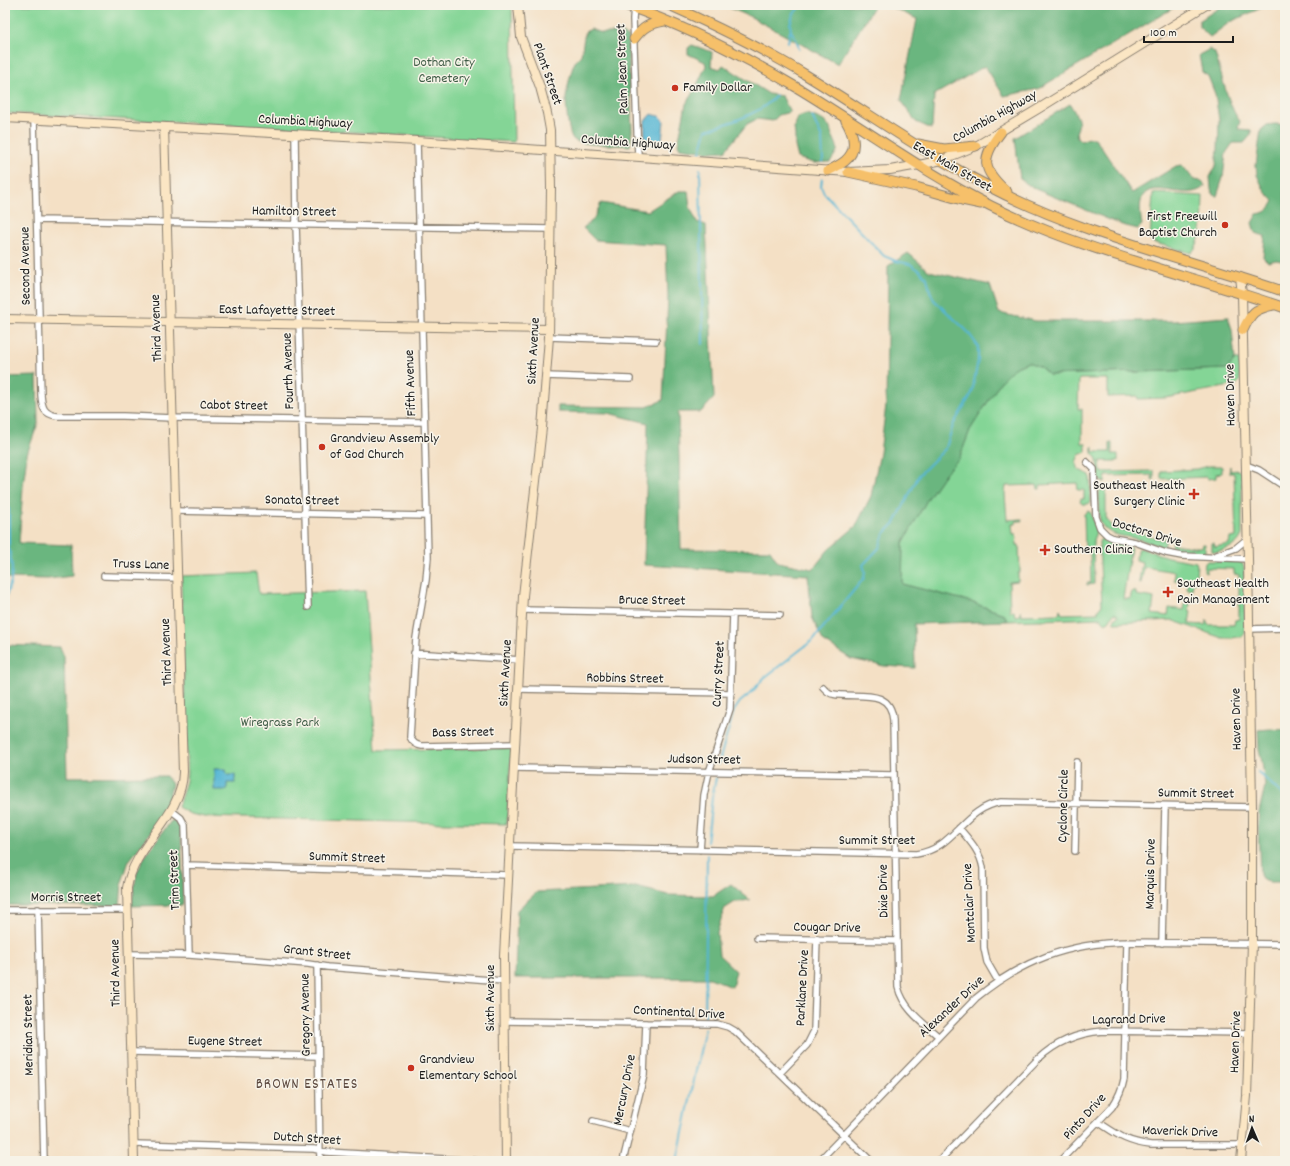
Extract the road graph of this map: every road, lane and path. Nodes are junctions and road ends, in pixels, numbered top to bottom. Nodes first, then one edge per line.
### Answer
1 (518, 5) edge
2 (624, 5) edge
3 (669, 5) edge
4 (1206, 5) edge
5 (634, 7) edge
6 (665, 20) junction
7 (634, 39) junction
8 (5, 118) edge
9 (844, 118) junction
10 (34, 120) junction
11 (164, 127) junction
12 (1001, 132) junction
13 (295, 134) junction
14 (417, 141) junction
15 (913, 143) junction
16 (976, 146) junction
17 (551, 151) junction
18 (638, 157) junction
19 (942, 160) junction
20 (919, 166) junction
21 (828, 171) junction
22 (848, 172) junction
23 (551, 188) joint
24 (1016, 200) junction
25 (991, 206) junction
26 (37, 220) junction
27 (167, 222) junction
28 (296, 224) junction
29 (419, 227) junction
30 (550, 229) junction
31 (1098, 232) junction
32 (1092, 247) junction
33 (1240, 277) junction
34 (1285, 292) edge
35 (1242, 294) junction
36 (1274, 305) junction
37 (1285, 308) edge
38 (5, 319) edge
39 (40, 320) junction
40 (170, 322) junction
41 (300, 324) junction
42 (422, 326) junction
43 (1243, 330) junction
44 (549, 333) junction
45 (656, 341) dead end
46 (546, 376) junction
47 (630, 379) dead end
48 (45, 411) joint
49 (173, 418) junction
50 (302, 419) junction
51 (424, 422) junction
52 (1087, 462) dead end
53 (1246, 465) junction
54 (1285, 487) edge
55 (176, 511) junction
56 (305, 513) junction
57 (427, 516) junction
58 (1247, 539) junction
59 (1210, 558) junction
60 (1248, 559) junction
61 (104, 576) dead end
62 (178, 578) junction
63 (308, 607) dead end
64 (522, 610) junction
65 (733, 614) junction
66 (780, 615) dead end
67 (1285, 628) edge
68 (1249, 630) junction
69 (414, 653) junction
70 (520, 660) junction
71 (823, 687) dead end
72 (518, 689) junction
73 (731, 693) junction
74 (412, 742) joint
75 (515, 744) junction
76 (1077, 762) dead end
77 (514, 768) junction
78 (709, 772) junction
79 (894, 775) junction
80 (1076, 804) junction
81 (1165, 806) junction
82 (1252, 807) junction
83 (172, 811) junction
84 (959, 828) junction
85 (510, 846) junction
86 (700, 850) junction
87 (1075, 851) dead end
88 (895, 854) junction
89 (186, 865) junction
90 (508, 875) junction
91 (38, 909) junction
92 (5, 910) edge
93 (127, 910) junction
94 (757, 938) dead end
95 (817, 939) junction
96 (897, 941) junction
97 (1127, 942) junction
98 (1162, 943) junction
99 (1252, 944) junction
100 (1285, 944) edge
101 (128, 954) junction
102 (189, 955) junction
103 (317, 965) junction
104 (503, 981) junction
105 (998, 981) junction
106 (504, 1021) junction
107 (646, 1023) junction
108 (1125, 1031) junction
109 (1250, 1032) junction
110 (938, 1036) junction
111 (131, 1052) junction
112 (318, 1056) junction
113 (780, 1073) junction
114 (593, 1121) dead end
115 (1098, 1122) junction
116 (630, 1131) junction
117 (843, 1135) junction
118 (134, 1144) junction
119 (1243, 1145) junction
120 (320, 1150) junction
121 (44, 1161) edge
122 (134, 1161) edge
123 (320, 1161) edge
124 (479, 1161) edge
125 (506, 1161) edge
126 (623, 1161) edge
127 (819, 1161) edge
128 (871, 1161) edge
129 (939, 1161) edge
130 (1060, 1161) edge
131 (1242, 1161) edge

1 - 17 street, Plant Street
2 - 5 main road, East Main Street
3 - 15 main road, East Main Street
4 - 12 street, Columbia Highway
5 - 6 main road, East Main Street
5 - 7 street, Palm Jean Street
6 - 7 main road
6 - 9 main road, East Main Street
7 - 18 street, Palm Jean Street
8 - 10 street, Columbia Highway
9 - 20 main road, East Main Street
9 - 21 main road
10 - 11 street, Columbia Highway
10 - 26 street, Second Avenue
11 - 13 street, Columbia Highway
11 - 27 street, Third Avenue
12 - 16 street, Columbia Highway
12 - 24 main road
13 - 14 street, Columbia Highway
13 - 28 street, Fourth Avenue
14 - 17 street, Columbia Highway
14 - 29 street, Fifth Avenue
15 - 16 main road
15 - 19 main road, East Main Street
16 - 19 street, Columbia Highway
17 - 18 street, Columbia Highway
17 - 23 street, Plant Street
18 - 21 street, Columbia Highway
19 - 20 street, Columbia Highway
19 - 24 main road, East Main Street
20 - 22 street, Columbia Highway
20 - 25 main road, East Main Street
21 - 22 street, Columbia Highway
22 - 25 main road
23 - 30 street, Sixth Avenue
24 - 31 main road, East Main Street
25 - 32 main road, East Main Street
26 - 27 street, Hamilton Street
26 - 39 street, Second Avenue
27 - 28 street, Hamilton Street
27 - 40 street, Third Avenue
28 - 29 street, Hamilton Street
28 - 41 street, Fourth Avenue
29 - 30 street, Hamilton Street
29 - 42 street, Fifth Avenue
30 - 44 street, Sixth Avenue
31 - 32 main road
31 - 33 main road, East Main Street
32 - 35 main road, East Main Street
33 - 34 main road, East Main Street
33 - 35 street, Haven Drive
35 - 36 main road, East Main Street
35 - 43 street, Haven Drive
36 - 37 main road, East Main Street
36 - 43 main road
38 - 39 street, East Lafayette Street
39 - 40 street, East Lafayette Street
39 - 48 street, Second Avenue
40 - 41 street, East Lafayette Street
40 - 49 street, Third Avenue
41 - 42 street, East Lafayette Street
41 - 50 street, Fourth Avenue
42 - 44 street, East Lafayette Street
42 - 51 street, Fifth Avenue
43 - 53 street, Haven Drive
44 - 45 street
44 - 46 street, Sixth Avenue
46 - 47 street
46 - 64 street, Sixth Avenue
48 - 49 street, Cabot Street
49 - 50 street, Cabot Street
49 - 55 street, Third Avenue
50 - 51 street, Cabot Street
50 - 56 street, Fourth Avenue
51 - 57 street, Fifth Avenue
52 - 59 street, Doctors Drive
53 - 54 street
53 - 58 street, Haven Drive
55 - 56 street, Sonata Street
55 - 62 street, Third Avenue
56 - 57 street, Sonata Street
56 - 63 street, Fourth Avenue
57 - 69 street, Fifth Avenue
58 - 59 street, Doctors Drive
58 - 60 street, Haven Drive
59 - 60 street, Doctors Drive
60 - 68 street, Haven Drive
61 - 62 street, Truss Lane
62 - 83 street, Third Avenue
64 - 65 street, Bruce Street
64 - 70 street, Sixth Avenue
65 - 66 street, Bruce Street
65 - 73 street, Curry Street
67 - 68 street
68 - 82 street, Haven Drive
69 - 70 street
69 - 74 street, Fifth Avenue
70 - 72 street, Sixth Avenue
71 - 79 street, Dixie Drive
72 - 73 street, Robbins Street
72 - 75 street, Sixth Avenue
73 - 78 street, Curry Street
74 - 75 street, Bass Street
75 - 77 street, Sixth Avenue
76 - 80 street, Cyclone Circle
77 - 78 street, Judson Street
77 - 85 street, Sixth Avenue
78 - 79 street, Judson Street
78 - 86 street, Curry Street
79 - 88 street, Dixie Drive
80 - 81 street, Summit Street
80 - 84 street, Summit Street
80 - 87 street, Cyclone Circle
81 - 82 street, Summit Street
81 - 98 street, Marquis Drive
82 - 99 street, Haven Drive
83 - 89 street, Trim Street
83 - 93 street, Third Avenue
84 - 88 street, Summit Street
84 - 105 street, Montclair Drive
85 - 86 street, Summit Street
85 - 90 street, Sixth Avenue
86 - 88 street, Summit Street
88 - 96 street, Dixie Drive
89 - 90 street, Summit Street
89 - 102 street, Trim Street
90 - 104 street, Sixth Avenue
91 - 92 street, Morris Street
91 - 93 street, Morris Street
91 - 121 street, Meridian Street
93 - 101 street, Third Avenue
94 - 95 street, Cougar Drive
95 - 96 street, Cougar Drive
95 - 113 street, Parklane Drive
96 - 110 street, Dixie Drive
97 - 98 street, Alexander Drive
97 - 105 street, Alexander Drive
97 - 108 street, Pinto Drive
98 - 99 street, Alexander Drive
99 - 100 street, Alexander Drive
99 - 109 street, Haven Drive
101 - 102 street, Grant Street
101 - 111 street, Third Avenue
102 - 103 street, Grant Street
103 - 104 street, Grant Street
103 - 112 street, Gregory Avenue
104 - 106 street, Sixth Avenue
105 - 110 street, Alexander Drive
106 - 107 street, Continental Drive
106 - 125 street, Sixth Avenue
107 - 113 street, Continental Drive
107 - 116 street, Mercury Drive
108 - 109 street, Lagrand Drive
108 - 115 street, Pinto Drive
108 - 129 street, Lagrand Drive
109 - 119 street, Haven Drive
110 - 117 street, Alexander Drive
111 - 112 street, Eugene Street
111 - 118 street, Third Avenue
112 - 120 street, Gregory Avenue
113 - 117 street, Continental Drive
114 - 116 street
115 - 119 street, Maverick Drive
115 - 130 street, Pinto Drive
116 - 126 street, Mercury Drive
117 - 127 street, Alexander Drive
117 - 128 street, Continental Drive
118 - 120 street, Dutch Street
118 - 122 street, Third Avenue
119 - 131 street, Haven Drive
120 - 123 street, Gregory Avenue
120 - 124 street, Dutch Street

